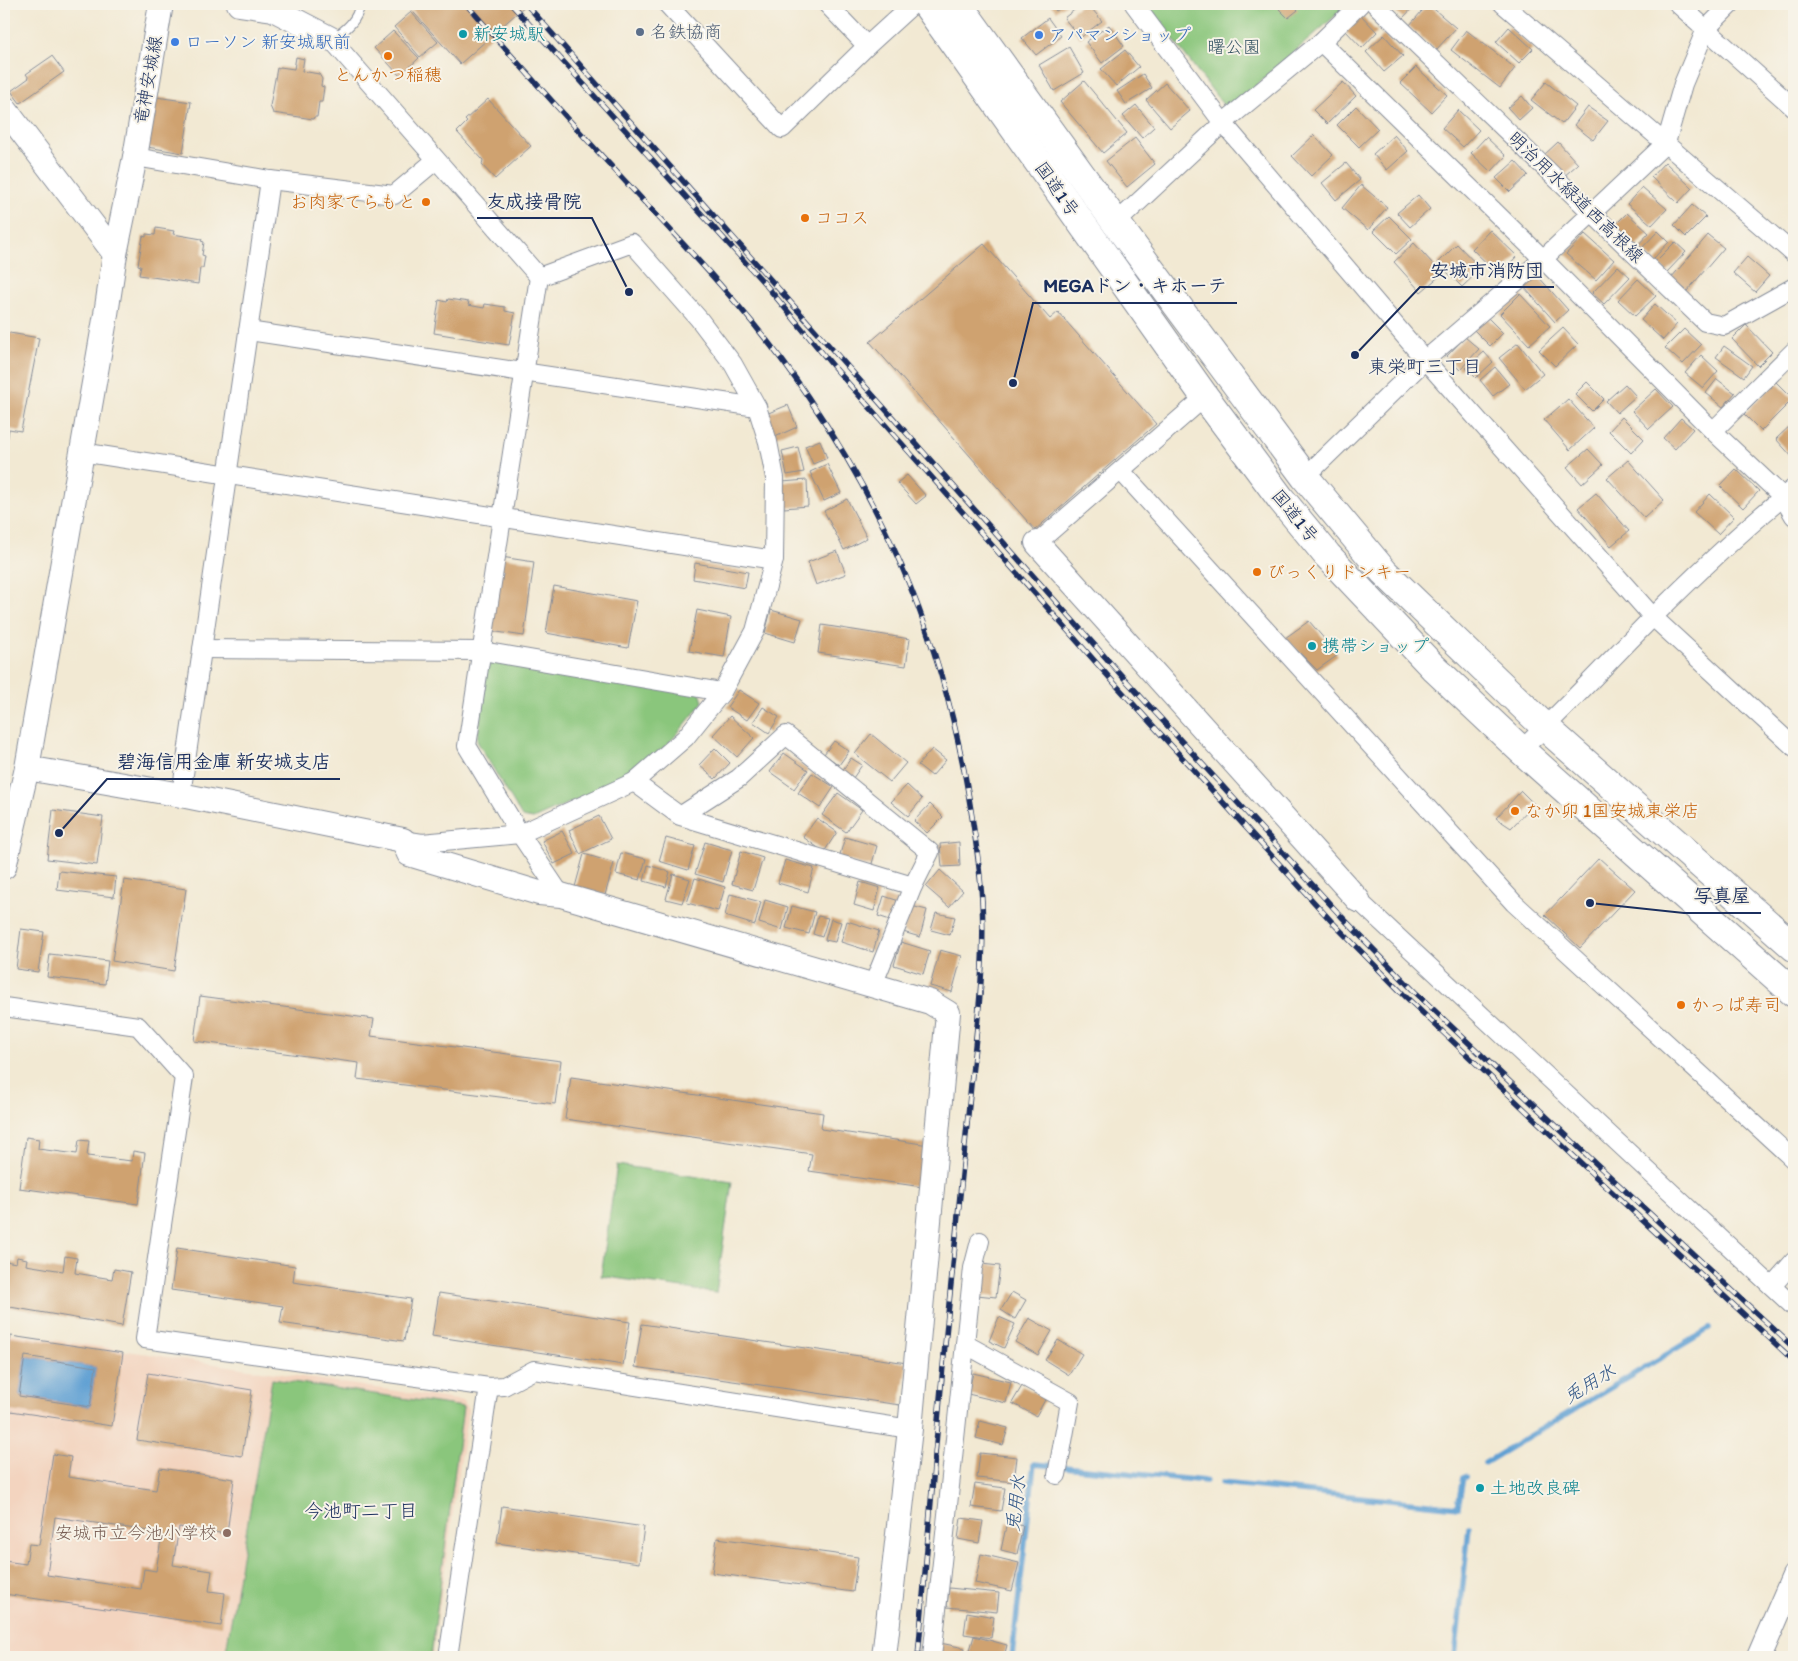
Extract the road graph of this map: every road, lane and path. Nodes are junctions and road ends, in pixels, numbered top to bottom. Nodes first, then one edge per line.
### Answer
1 (161, 4) edge
2 (239, 4) edge
3 (360, 4) edge
4 (667, 4) edge
5 (827, 4) edge
6 (913, 4) edge
7 (926, 4) edge
8 (958, 4) edge
9 (1134, 4) edge
10 (1375, 4) edge
11 (1503, 4) edge
12 (1678, 4) edge
13 (1731, 4) edge
14 (1356, 5) edge
15 (273, 6) edge
16 (1706, 29) junction
17 (331, 39) junction
18 (1320, 42) junction
19 (867, 46) junction
20 (4, 108) edge
21 (1794, 108) edge
22 (1223, 123) junction
23 (1666, 144) junction
24 (135, 157) junction
25 (436, 160) junction
26 (270, 180) junction
27 (1592, 212) junction
28 (1116, 223) junction
29 (115, 254) junction
30 (1794, 254) edge
31 (1543, 259) junction
32 (540, 277) junction
33 (1794, 287) edge
34 (248, 330) junction
35 (1794, 351) edge
36 (1425, 360) junction
37 (525, 372) junction
38 (1205, 397) junction
39 (757, 407) junction
40 (1714, 431) junction
41 (81, 452) junction
42 (1121, 471) junction
43 (227, 475) junction
44 (1305, 477) junction
45 (1789, 493) edge
46 (1794, 516) edge
47 (502, 518) junction
48 (1037, 543) joint
49 (774, 560) junction
50 (1653, 617) junction
51 (202, 649) junction
52 (482, 651) junction
53 (722, 692) junction
54 (1545, 727) junction
55 (1794, 747) edge
56 (1521, 750) junction
57 (27, 768) junction
58 (634, 782) junction
59 (181, 796) junction
60 (680, 816) junction
61 (520, 834) junction
62 (403, 840) junction
63 (4, 866) edge
64 (914, 886) junction
65 (561, 895) junction
66 (1358, 900) joint
67 (1794, 947) edge
68 (873, 986) junction
69 (1794, 994) edge
70 (4, 1007) edge
71 (1794, 1160) edge
72 (980, 1241) dead end
73 (1794, 1261) edge
74 (1772, 1286) junction
75 (1794, 1307) edge
76 (965, 1344) junction
77 (489, 1387) junction
78 (910, 1430) junction
79 (1057, 1475) dead end
80 (1794, 1576) edge
81 (448, 1657) edge
82 (884, 1657) edge
83 (932, 1657) edge
84 (1760, 1657) edge

1 - 24 street, 竜神安城線
2 - 15 street
3 - 17 lane
4 - 19 street
5 - 19 street
6 - 19 street
7 - 38 highway, 国道1号
8 - 28 highway, 国道1号
9 - 22 street
10 - 27 street, 明治用水緑道西高根線
11 - 23 street
12 - 16 street
13 - 16 street
14 - 18 street
15 - 17 street
16 - 21 street
16 - 23 street
17 - 25 street
18 - 22 street
18 - 31 street
20 - 29 street
22 - 28 street
22 - 36 street
23 - 27 street
23 - 30 street
24 - 26 street
24 - 29 street, 竜神安城線
25 - 26 street
25 - 32 street
26 - 34 street
27 - 31 street
27 - 33 street, 明治用水緑道西高根線
28 - 44 highway, 国道1号
29 - 41 street, 竜神安城線
31 - 36 street
31 - 40 street
32 - 37 street
32 - 39 street
34 - 37 street
34 - 43 street
35 - 40 street
36 - 44 street
36 - 50 street
37 - 39 street
37 - 47 street
38 - 42 street
38 - 56 highway, 国道1号
39 - 49 street
40 - 45 street
41 - 43 street
41 - 57 street, 竜神安城線
42 - 48 street
42 - 71 street
43 - 47 street
43 - 51 street
44 - 54 highway, 国道1号
45 - 46 street
45 - 50 street
47 - 49 street
47 - 52 street
48 - 66 street
49 - 53 street
50 - 54 street
50 - 55 street
51 - 52 street
51 - 59 street
52 - 53 street
52 - 61 street
53 - 58 street
54 - 56 street
54 - 67 highway, 国道1号
56 - 69 highway, 国道1号
57 - 59 street
57 - 63 street, 竜神安城線
58 - 60 street
58 - 61 street
59 - 62 street
60 - 64 street
60 - 64 street
61 - 62 street
61 - 65 street
62 - 65 street
64 - 68 street
65 - 68 street
66 - 74 street
68 - 78 street
70 - 77 street
72 - 76 street
73 - 74 street
74 - 75 street
76 - 79 street
76 - 83 street
77 - 78 street
77 - 81 street
78 - 82 street
80 - 84 street

